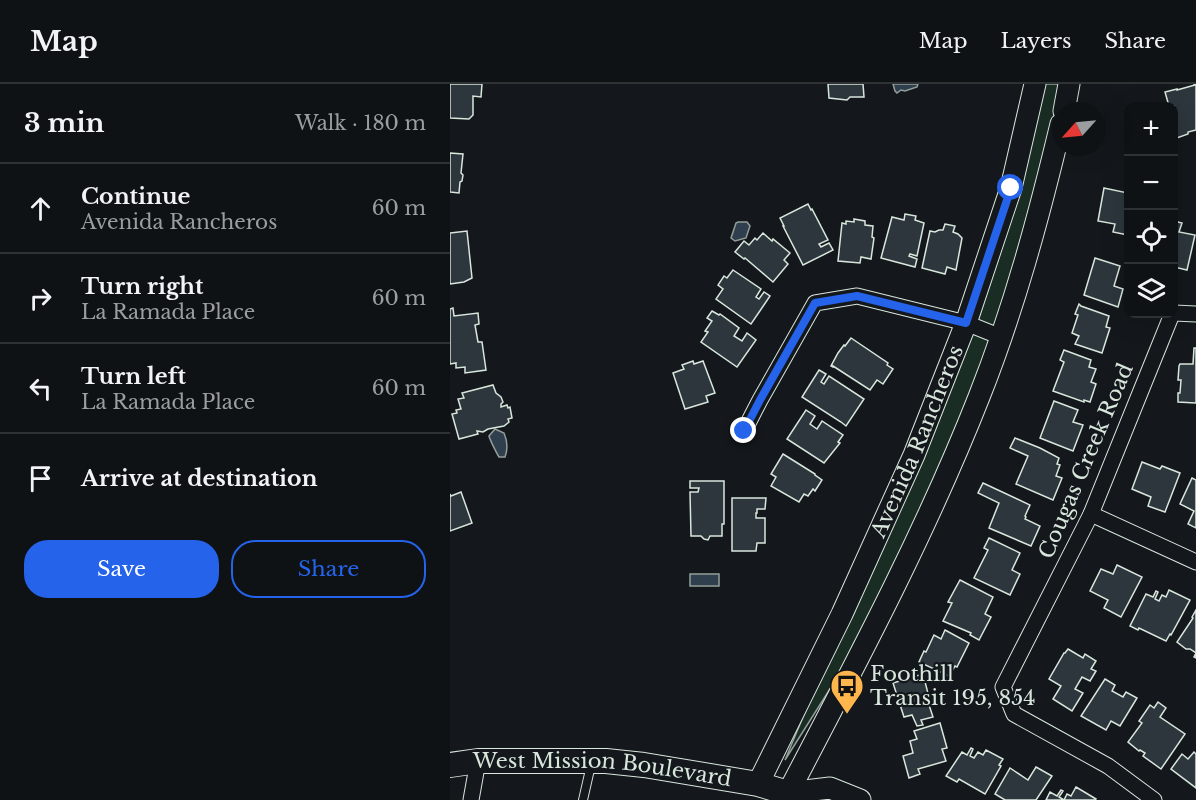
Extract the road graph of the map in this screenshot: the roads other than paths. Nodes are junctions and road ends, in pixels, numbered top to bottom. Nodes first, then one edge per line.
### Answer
1 (1035, 84) edge
2 (1070, 84) edge
3 (1066, 102) edge
4 (1053, 156) edge
5 (1178, 313) edge
6 (1196, 314) edge
7 (1171, 318) edge
8 (966, 323) junction
9 (1001, 337) junction
10 (744, 431) dead end
11 (1091, 514) junction
12 (1196, 562) edge
13 (478, 761) junction
14 (592, 761) junction
15 (450, 765) edge
16 (754, 792) edge
17 (790, 798) edge
18 (471, 800) edge
19 (583, 800) edge
20 (860, 800) edge
21 (1154, 800) edge

1 - 8 main road, Avenida Rancheros
2 - 3 main road
4 - 9 main road, Avenida Rancheros
5 - 6 street
7 - 11 street, Cougas Creek Road
8 - 9 street
8 - 10 street
8 - 16 main road, Avenida Rancheros
9 - 17 main road, Avenida Rancheros
11 - 12 street
11 - 21 street, Cougas Creek Road
13 - 14 main road, West Mission Boulevard
13 - 15 main road, West Mission Boulevard
13 - 18 street
14 - 16 main road, West Mission Boulevard
14 - 19 lane
16 - 17 main road, West Mission Boulevard
17 - 20 main road

